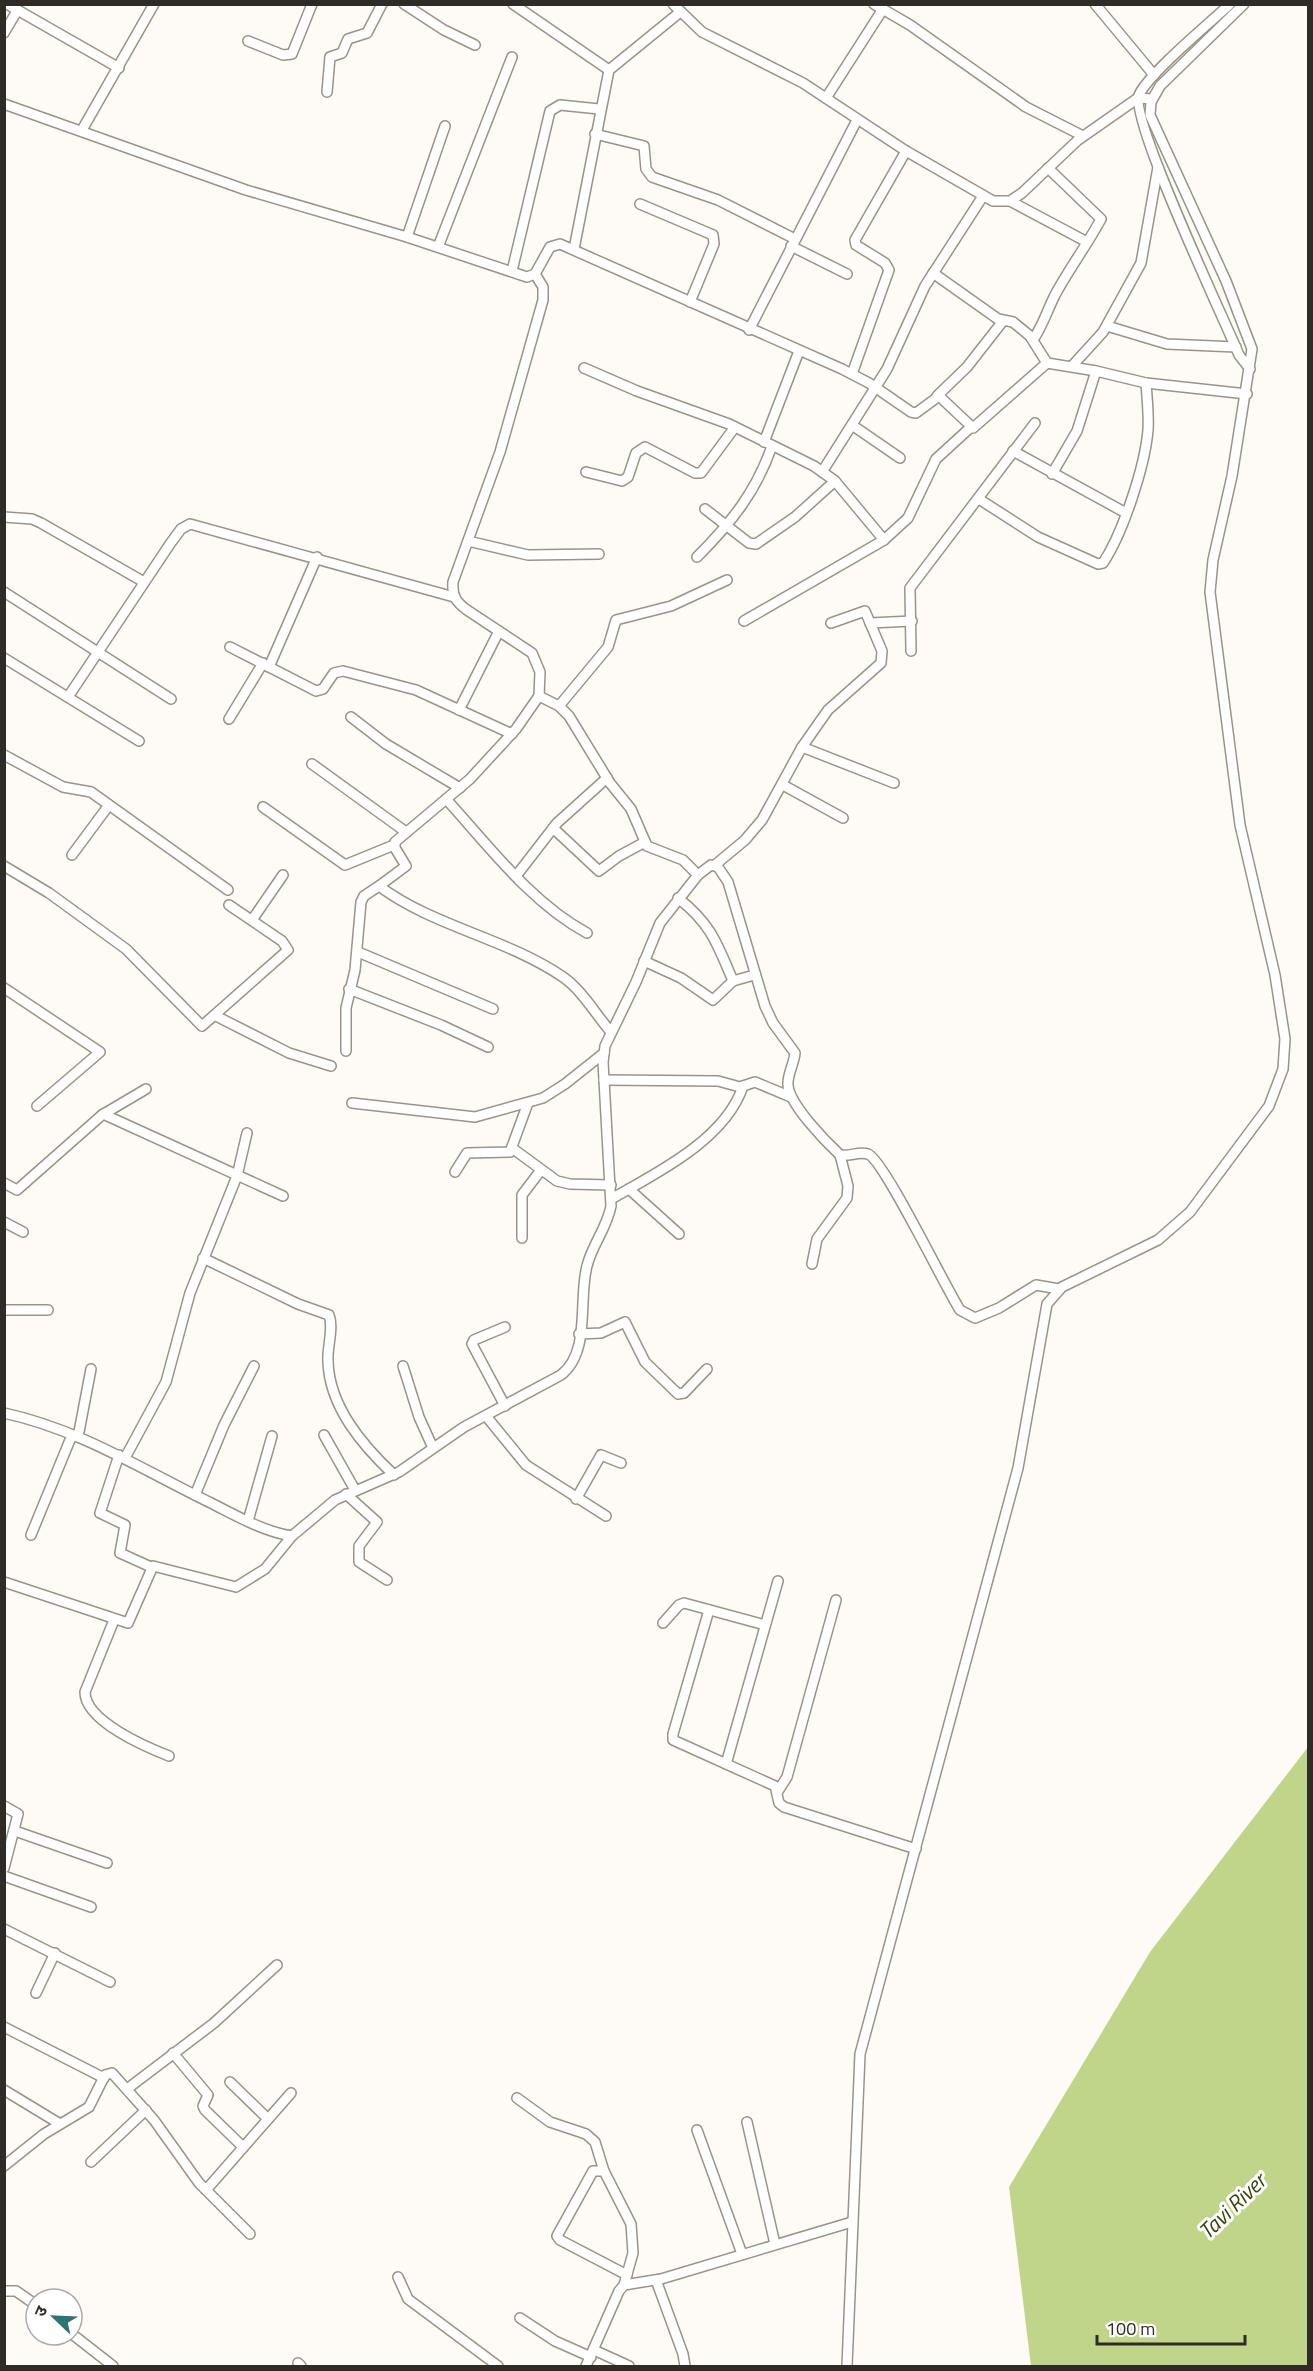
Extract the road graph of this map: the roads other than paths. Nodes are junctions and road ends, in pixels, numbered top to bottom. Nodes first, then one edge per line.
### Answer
1 (7, 4) edge
2 (154, 4) edge
3 (312, 4) edge
4 (382, 4) edge
5 (404, 4) edge
6 (513, 4) edge
7 (1095, 4) edge
8 (1230, 4) edge
9 (1244, 4) edge
10 (878, 7) edge
11 (676, 9) edge
12 (17, 11) junction
13 (4, 33) edge
14 (248, 41) dead end
15 (474, 45) dead end
16 (512, 57) dead end
17 (119, 68) junction
18 (609, 70) junction
19 (1154, 75) junction
20 (327, 92) dead end
21 (826, 98) junction
22 (1138, 98) junction
23 (1152, 99) junction
24 (4, 104) edge
25 (599, 109) junction
26 (857, 120) junction
27 (445, 126) dead end
28 (82, 130) junction
29 (595, 134) junction
30 (1083, 136) junction
31 (906, 152) junction
32 (1158, 166) junction
33 (1048, 168) junction
34 (983, 196) junction
35 (1010, 201) junction
36 (640, 204) dead end
37 (407, 237) junction
38 (1087, 242) junction
39 (793, 243) junction
40 (438, 247) junction
41 (574, 249) junction
42 (512, 271) junction
43 (933, 273) junction
44 (536, 274) junction
45 (847, 274) dead end
46 (690, 302) junction
47 (1003, 321) junction
48 (1107, 326) junction
49 (749, 330) junction
50 (1033, 340) junction
51 (1236, 347) junction
52 (800, 351) junction
53 (1047, 363) junction
54 (1072, 366) junction
55 (584, 368) dead end
56 (1250, 369) junction
57 (1096, 371) junction
58 (852, 374) junction
59 (1146, 383) junction
60 (876, 388) junction
61 (1247, 394) junction
62 (937, 396) junction
63 (1035, 423) dead end
64 (852, 425) junction
65 (735, 427) junction
66 (972, 427) junction
67 (768, 444) junction
68 (1013, 451) junction
69 (900, 458) dead end
70 (822, 471) junction
71 (586, 472) dead end
72 (1052, 474) junction
73 (835, 481) junction
74 (979, 499) junction
75 (705, 509) dead end
76 (1126, 513) junction
77 (4, 517) edge
78 (728, 527) junction
79 (884, 540) junction
80 (468, 541) junction
81 (599, 554) dead end
82 (317, 557) junction
83 (697, 557) dead end
84 (727, 580) dead end
85 (144, 582) junction
86 (4, 592) edge
87 (454, 597) junction
88 (744, 621) dead end
89 (912, 621) junction
90 (831, 623) dead end
91 (870, 623) junction
92 (499, 631) junction
93 (230, 647) dead end
94 (99, 651) junction
95 (911, 651) dead end
96 (4, 658) edge
97 (266, 665) junction
98 (539, 696) junction
99 (68, 697) junction
100 (171, 699) dead end
101 (560, 706) junction
102 (459, 710) junction
103 (351, 717) dead end
104 (229, 719) dead end
105 (512, 734) junction
106 (139, 741) dead end
107 (802, 747) junction
108 (4, 754) edge
109 (312, 764) dead end
110 (608, 778) junction
111 (894, 783) dead end
112 (783, 785) junction
113 (460, 788) junction
114 (446, 799) junction
115 (109, 805) junction
116 (263, 807) dead end
117 (843, 818) dead end
118 (553, 828) junction
119 (406, 832) junction
120 (645, 842) junction
121 (394, 845) junction
122 (72, 855) dead end
123 (715, 865) junction
124 (4, 866) edge
125 (283, 875) dead end
126 (698, 875) junction
127 (516, 876) junction
128 (379, 885) junction
129 (228, 890) dead end
130 (678, 898) junction
131 (229, 904) dead end
132 (252, 920) junction
133 (587, 933) dead end
134 (358, 952) junction
135 (644, 961) junction
136 (754, 975) junction
137 (733, 981) junction
138 (5, 989) edge
139 (349, 989) junction
140 (493, 1009) dead end
141 (216, 1016) junction
142 (611, 1032) junction
143 (488, 1047) dead end
144 (346, 1051) dead end
145 (604, 1053) junction
146 (331, 1065) dead end
147 (604, 1080) junction
148 (743, 1086) junction
149 (146, 1089) dead end
150 (791, 1097) junction
151 (528, 1102) junction
152 (352, 1103) dead end
153 (37, 1106) dead end
154 (104, 1114) junction
155 (247, 1133) dead end
156 (512, 1148) junction
157 (840, 1155) junction
158 (541, 1170) junction
159 (455, 1172) dead end
160 (237, 1176) junction
161 (4, 1183) edge
162 (611, 1185) junction
163 (629, 1189) junction
164 (283, 1196) dead end
165 (611, 1199) junction
166 (5, 1222) edge
167 (23, 1232) dead end
168 (679, 1234) dead end
169 (522, 1238) dead end
170 (203, 1258) junction
171 (812, 1264) dead end
172 (1059, 1289) junction
173 (4, 1310) edge
174 (48, 1310) dead end
175 (505, 1327) dead end
176 (579, 1334) junction
177 (254, 1366) dead end
178 (403, 1366) dead end
179 (91, 1369) dead end
180 (706, 1369) dead end
181 (505, 1406) junction
182 (4, 1413) edge
183 (486, 1416) junction
184 (324, 1435) dead end
185 (75, 1436) junction
186 (272, 1436) dead end
187 (433, 1448) junction
188 (122, 1457) junction
189 (621, 1463) dead end
190 (393, 1474) junction
191 (351, 1492) junction
192 (195, 1495) junction
193 (576, 1499) junction
194 (606, 1516) dead end
195 (248, 1521) junction
196 (31, 1535) dead end
197 (291, 1536) junction
198 (151, 1567) junction
199 (387, 1580) dead end
200 (778, 1581) dead end
201 (4, 1582) edge
202 (836, 1600) dead end
203 (710, 1610) junction
204 (114, 1620) junction
205 (663, 1623) dead end
206 (765, 1626) junction
207 (169, 1756) dead end
208 (726, 1764) junction
209 (778, 1791) junction
210 (4, 1806) edge
211 (15, 1831) junction
212 (916, 1849) junction
213 (107, 1863) dead end
214 (4, 1868) edge
215 (4, 1876) edge
216 (91, 1907) dead end
217 (4, 1929) edge
218 (55, 1953) junction
219 (277, 1965) dead end
220 (110, 1982) dead end
221 (36, 1992) dead end
222 (4, 2027) edge
223 (173, 2053) junction
224 (104, 2078) junction
225 (230, 2082) dead end
226 (127, 2089) junction
227 (4, 2091) edge
228 (291, 2093) dead end
229 (517, 2098) dead end
230 (146, 2110) junction
231 (268, 2118) junction
232 (747, 2122) dead end
233 (60, 2124) junction
234 (697, 2130) dead end
235 (243, 2147) junction
236 (91, 2162) dead end
237 (4, 2166) edge
238 (604, 2171) junction
239 (206, 2190) junction
240 (852, 2222) junction
241 (250, 2234) dead end
242 (775, 2244) junction
243 (742, 2254) junction
244 (627, 2275) junction
245 (399, 2277) dead end
246 (656, 2280) junction
247 (624, 2285) junction
248 (4, 2291) edge
249 (24, 2297) edge
250 (520, 2318) dead end
251 (84, 2344) edge
252 (592, 2353) junction
253 (113, 2367) edge
254 (498, 2367) edge
255 (586, 2367) edge
256 (629, 2367) edge
257 (685, 2367) edge
258 (847, 2367) edge

1 - 12 street
2 - 17 street
3 - 14 street
4 - 20 street
5 - 15 street
6 - 18 street
7 - 19 street
8 - 19 street
9 - 23 street
10 - 21 street
10 - 30 street
11 - 18 street
11 - 21 street
12 - 13 street
12 - 17 street
16 - 40 street
17 - 28 street
18 - 25 street
19 - 22 street
21 - 26 street
22 - 23 street
22 - 30 street
22 - 32 street
23 - 56 street
24 - 28 street
25 - 29 street
25 - 42 street
26 - 31 street
26 - 39 street
27 - 37 street
28 - 37 street
29 - 39 street
29 - 41 street
30 - 33 street
31 - 34 street
31 - 58 street
32 - 48 street
32 - 51 street
33 - 35 street
33 - 38 street
34 - 35 street
34 - 43 street
35 - 38 street
36 - 46 street
37 - 40 street
38 - 50 street
39 - 45 street
39 - 49 street
40 - 42 street
41 - 44 street
41 - 46 street
42 - 44 street
43 - 47 street
43 - 60 street
44 - 80 street
46 - 49 street
47 - 50 street
47 - 62 street
48 - 51 street
48 - 54 street
49 - 52 street
50 - 53 street
51 - 56 street
52 - 58 street
52 - 67 street
53 - 54 street
53 - 66 street
54 - 57 street
55 - 65 street
56 - 61 street
57 - 59 street
57 - 72 street
58 - 60 street
59 - 61 street
59 - 76 street
60 - 62 street
60 - 64 street
61 - 172 street
62 - 66 street
63 - 68 street
64 - 69 street
64 - 70 street
65 - 67 street
65 - 71 street
66 - 79 street
67 - 70 street
67 - 78 street
68 - 72 street
68 - 74 street
70 - 73 street
72 - 76 street
73 - 78 street
73 - 79 street
74 - 76 street
74 - 89 street
75 - 78 street
77 - 85 street
78 - 83 street
79 - 88 street
80 - 81 street
80 - 87 street
82 - 85 street
82 - 87 street
82 - 97 street
84 - 101 street
85 - 94 street
86 - 94 street
87 - 92 street
89 - 91 street
89 - 95 street
90 - 91 street
91 - 107 street
92 - 98 street
92 - 102 street
93 - 97 street
94 - 99 street
94 - 100 street
96 - 99 street
97 - 102 street
97 - 104 street
98 - 101 street
98 - 105 street
99 - 106 street
101 - 110 street
102 - 105 street
103 - 113 street
105 - 113 street
107 - 111 street
107 - 112 street
108 - 115 street
109 - 119 street
110 - 118 street
110 - 120 street
112 - 117 street
112 - 123 street
113 - 114 street
114 - 119 street
114 - 127 street
115 - 122 street
115 - 129 street
116 - 121 street
118 - 120 street
118 - 127 street
119 - 121 street
120 - 126 street
121 - 128 street
123 - 126 street
123 - 136 street
124 - 141 street
125 - 132 street
126 - 130 street
127 - 133 street
128 - 134 street
128 - 142 street
130 - 135 street
130 - 137 street
131 - 132 street
132 - 141 street
134 - 139 street
134 - 140 street
135 - 137 street
135 - 142 street
136 - 137 street
136 - 150 street
138 - 153 street
139 - 143 street
139 - 144 street
141 - 146 street
142 - 145 street
145 - 147 street
145 - 151 street
147 - 148 street
147 - 162 street
148 - 150 street
148 - 163 street
149 - 154 street
150 - 157 street
151 - 152 street
151 - 156 street
154 - 160 street
154 - 161 street
155 - 160 street
156 - 158 street
156 - 159 street
157 - 171 street
157 - 172 street
158 - 162 street
158 - 169 street
160 - 164 street
160 - 170 street
162 - 165 street
163 - 165 street
163 - 168 street
165 - 176 street
166 - 167 street
170 - 188 street
170 - 190 street
172 - 212 street
173 - 174 street
175 - 181 street
176 - 180 street
176 - 181 street
177 - 192 street
178 - 187 street
179 - 185 street
181 - 183 street
182 - 185 street
183 - 187 street
183 - 193 street
184 - 191 street
185 - 188 street
185 - 196 street
186 - 195 street
187 - 190 street
188 - 192 street
188 - 198 street
189 - 193 street
190 - 191 street
191 - 197 street
191 - 199 street
192 - 195 street
193 - 194 street
195 - 197 street
197 - 198 street
198 - 204 street
200 - 206 street
201 - 204 street
202 - 209 street
203 - 205 street
203 - 206 street
203 - 208 street
204 - 207 street
206 - 208 street
208 - 209 street
209 - 212 street
210 - 211 street
211 - 213 street
211 - 214 street
212 - 240 street
215 - 216 street
217 - 218 street
218 - 220 street
218 - 221 street
219 - 223 street
222 - 224 street
223 - 226 street
223 - 235 street
224 - 226 street
224 - 233 street
225 - 231 street
226 - 230 street
227 - 233 street
228 - 231 street
229 - 238 street
230 - 236 street
230 - 239 street
231 - 235 street
232 - 242 street
233 - 237 street
234 - 243 street
235 - 239 street
238 - 244 street
238 - 244 street
239 - 241 street
240 - 242 street
240 - 258 street
242 - 243 street
243 - 246 street
244 - 247 street
245 - 254 street
246 - 247 street
246 - 257 street
247 - 252 street
248 - 249 street
250 - 252 street
251 - 253 street
252 - 255 street
252 - 256 street

